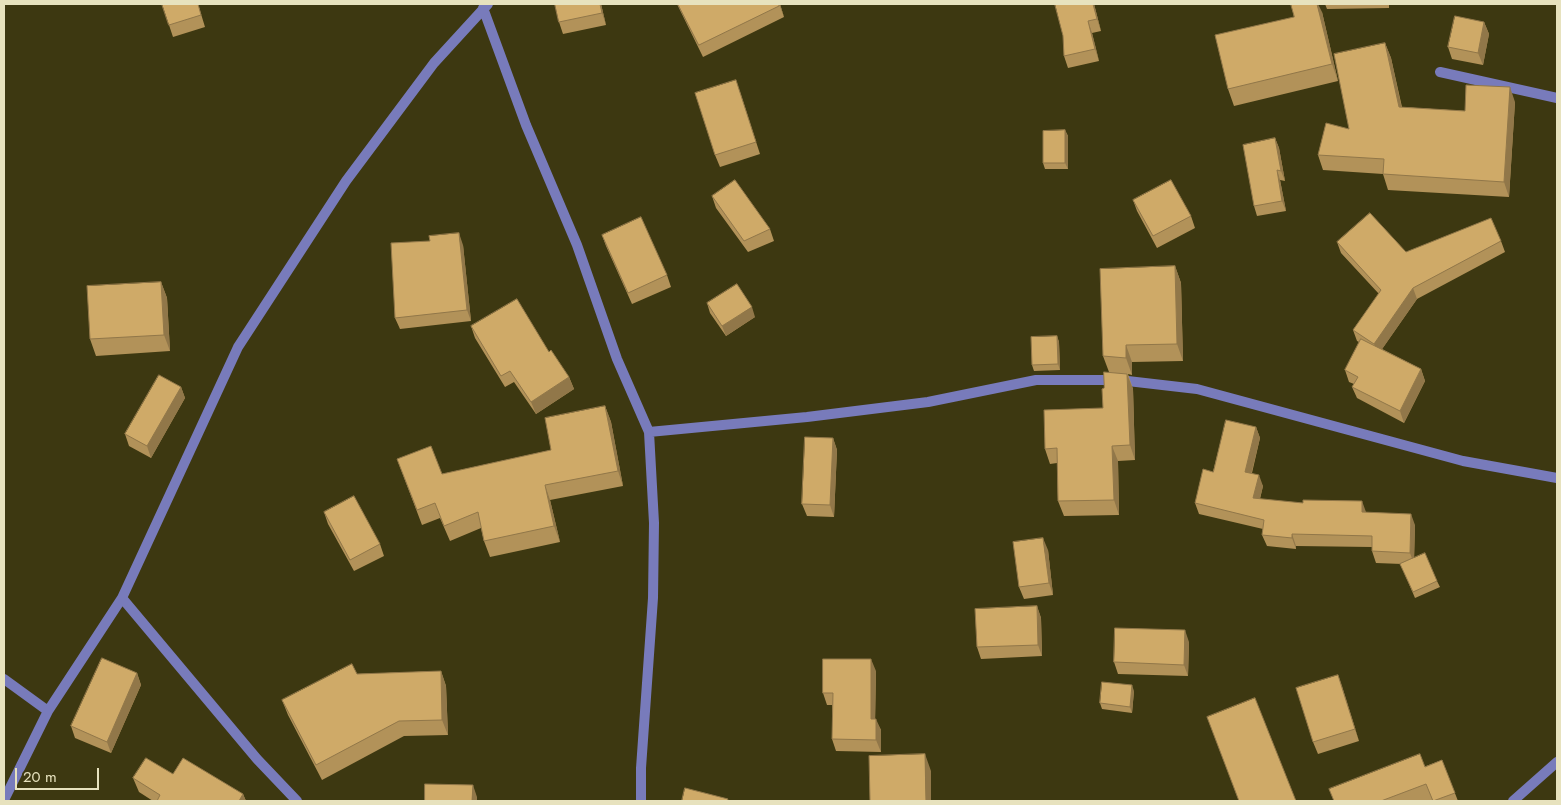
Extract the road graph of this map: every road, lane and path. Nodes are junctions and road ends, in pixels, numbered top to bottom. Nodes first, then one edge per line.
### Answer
1 (486, 6) edge
2 (1440, 72) dead end
3 (1557, 98) edge
4 (649, 432) junction
5 (1557, 478) edge
6 (122, 598) junction
7 (4, 679) edge
8 (48, 711) junction
9 (1557, 762) edge
10 (4, 800) edge
11 (297, 801) edge
12 (641, 801) edge
13 (1513, 801) edge

1 - 4 street
1 - 6 street
2 - 3 street
4 - 5 street
4 - 12 street
6 - 8 street
6 - 11 street
7 - 8 street
8 - 10 street
9 - 13 street

